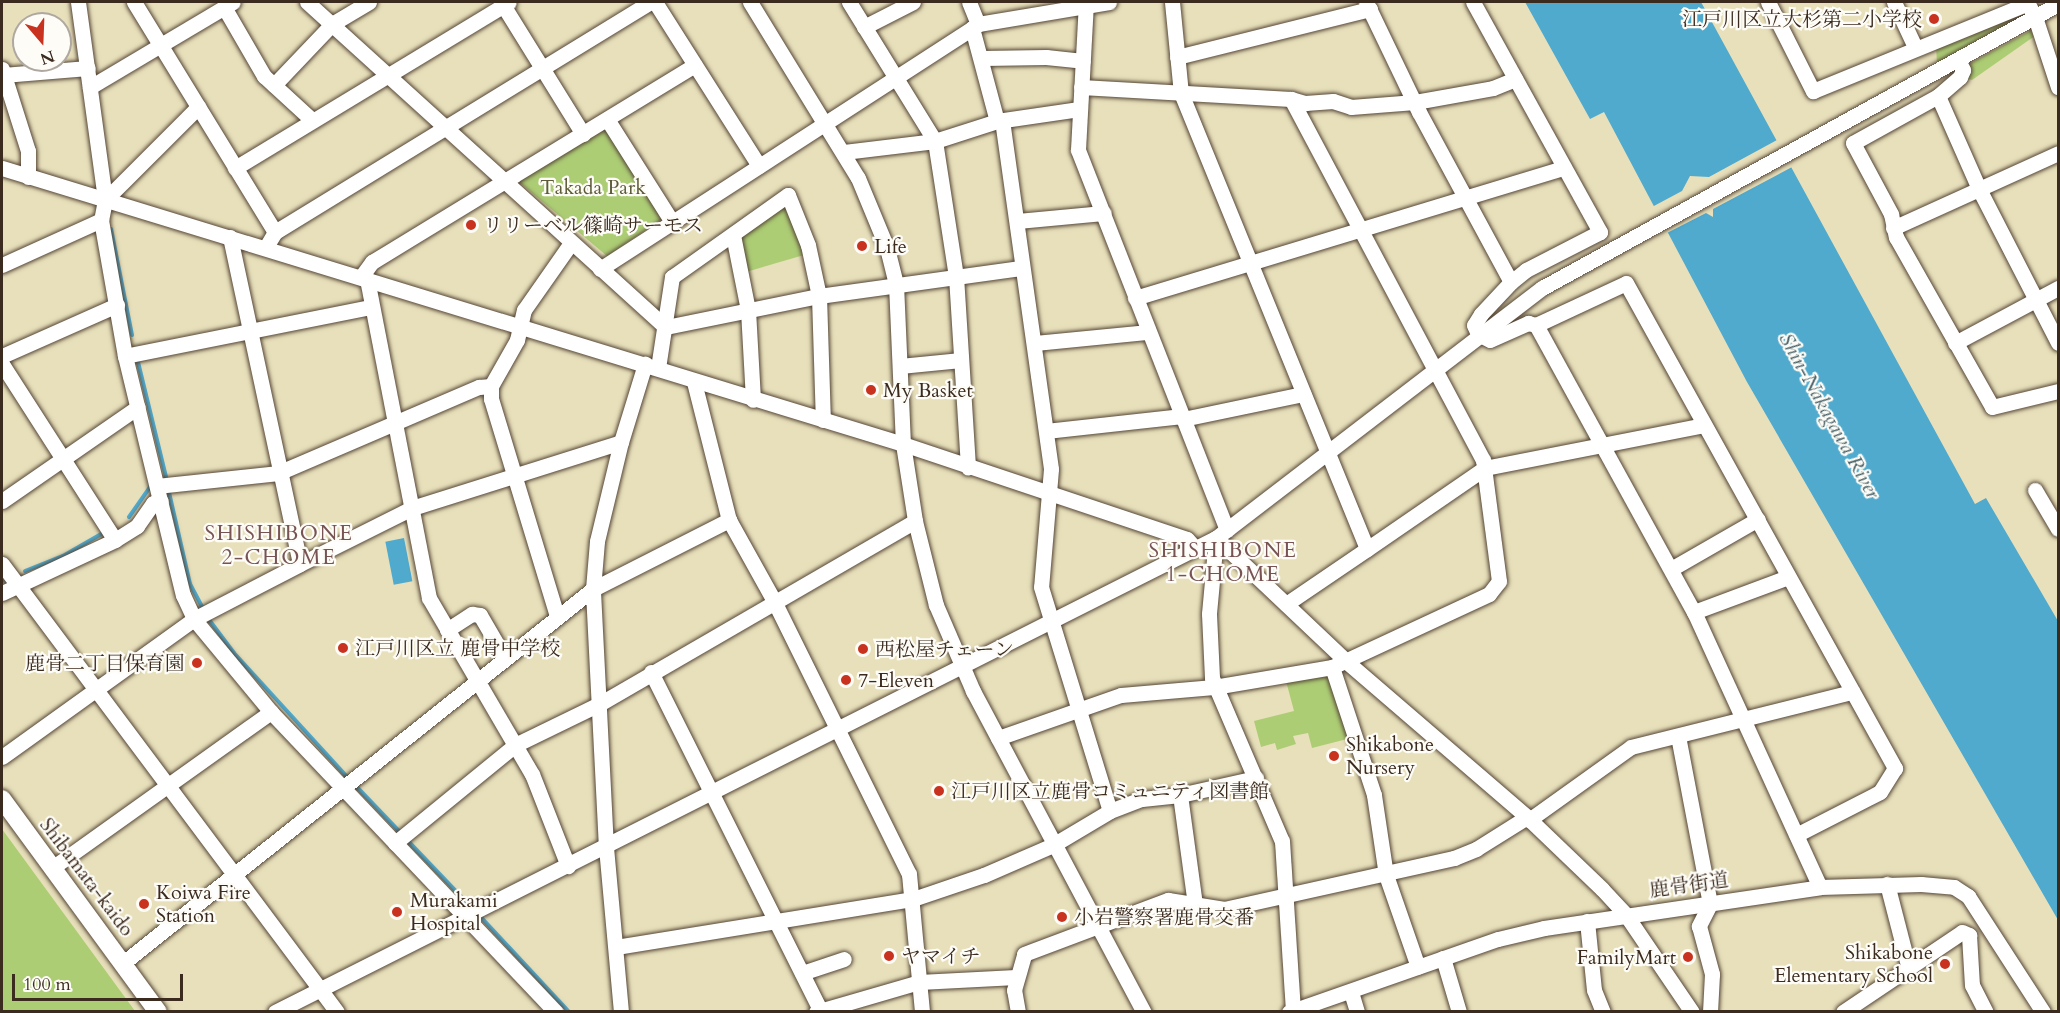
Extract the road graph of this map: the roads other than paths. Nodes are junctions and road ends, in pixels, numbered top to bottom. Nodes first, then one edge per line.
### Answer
1 (78, 2) edge
2 (134, 2) edge
3 (307, 2) edge
4 (369, 2) edge
5 (650, 2) edge
6 (655, 2) edge
7 (750, 2) edge
8 (849, 2) edge
9 (913, 2) edge
10 (969, 2) edge
11 (1109, 2) edge
12 (1172, 2) edge
13 (1473, 2) edge
14 (1768, 2) edge
15 (1894, 2) edge
16 (506, 3) edge
17 (229, 4) edge
18 (1086, 4) edge
19 (2058, 4) edge
20 (1368, 5) edge
21 (2035, 17) junction
22 (332, 24) junction
23 (975, 26) junction
24 (864, 27) junction
25 (160, 45) junction
26 (1915, 47) junction
27 (1177, 57) junction
28 (983, 58) junction
29 (1083, 62) junction
30 (1959, 62) junction
31 (695, 65) junction
32 (88, 68) junction
33 (542, 68) junction
34 (2, 72) edge
35 (388, 74) junction
36 (896, 77) junction
37 (1515, 79) junction
38 (274, 85) junction
39 (90, 87) junction
40 (1081, 87) junction
41 (2058, 87) edge
42 (1180, 93) junction
43 (1938, 96) junction
44 (1292, 99) junction
45 (1415, 102) junction
46 (198, 107) junction
47 (1079, 109) junction
48 (607, 119) junction
49 (312, 120) junction
50 (1000, 120) junction
51 (825, 124) junction
52 (444, 125) junction
53 (582, 134) junction
54 (935, 141) junction
55 (844, 152) junction
56 (2058, 153) edge
57 (759, 166) junction
58 (2, 168) edge
59 (235, 168) junction
60 (1564, 168) junction
61 (28, 177) junction
62 (504, 182) junction
63 (1979, 189) junction
64 (1466, 198) junction
65 (105, 200) junction
66 (1104, 213) junction
67 (101, 220) junction
68 (1017, 221) junction
69 (672, 222) junction
70 (1893, 228) junction
71 (1361, 230) junction
72 (275, 232) junction
73 (733, 235) junction
74 (230, 237) junction
75 (571, 243) junction
76 (266, 247) junction
77 (1250, 263) junction
78 (2, 265) edge
79 (600, 268) junction
80 (1022, 268) junction
81 (956, 276) junction
82 (364, 278) junction
83 (1511, 282) junction
84 (896, 284) junction
85 (2058, 288) edge
86 (819, 296) junction
87 (1136, 298) junction
88 (2036, 300) junction
89 (117, 305) junction
90 (371, 307) junction
91 (748, 310) junction
92 (520, 325) junction
93 (1536, 325) junction
94 (666, 327) junction
95 (250, 331) junction
96 (1148, 332) junction
97 (1478, 334) junction
98 (1035, 343) junction
99 (1955, 343) junction
100 (2058, 343) edge
101 (2, 356) edge
102 (126, 356) junction
103 (961, 360) junction
104 (2, 364) edge
105 (652, 366) junction
106 (900, 366) junction
107 (1434, 369) junction
108 (694, 382) junction
109 (491, 386) junction
110 (2058, 391) edge
111 (1303, 394) junction
112 (753, 400) junction
113 (138, 407) junction
114 (1182, 418) junction
115 (823, 420) junction
116 (395, 423) junction
117 (1704, 424) junction
118 (1046, 431) junction
119 (621, 442) junction
120 (903, 444) junction
121 (1602, 446) junction
122 (1327, 453) junction
123 (62, 458) junction
124 (968, 468) junction
125 (1485, 468) junction
126 (279, 473) junction
127 (514, 476) junction
128 (2035, 490) dead end
129 (159, 494) junction
130 (1050, 495) junction
131 (2, 501) edge
132 (412, 508) junction
133 (1758, 519) junction
134 (729, 520) junction
135 (915, 521) junction
136 (2058, 530) edge
137 (1222, 534) junction
138 (115, 540) junction
139 (1196, 549) junction
140 (1366, 549) junction
141 (2, 564) edge
142 (300, 564) junction
143 (1671, 569) junction
144 (1788, 577) junction
145 (18, 585) junction
146 (593, 589) junction
147 (2, 593) edge
148 (774, 601) junction
149 (1286, 604) junction
150 (1694, 612) junction
151 (557, 616) junction
152 (194, 619) junction
153 (1051, 623) junction
154 (447, 630) junction
155 (505, 658) junction
156 (1340, 664) junction
157 (962, 668) junction
158 (651, 672) junction
159 (478, 682) junction
160 (1214, 687) junction
161 (96, 690) junction
162 (1852, 692) junction
163 (597, 705) junction
164 (271, 712) junction
165 (1080, 712) junction
166 (1743, 719) junction
167 (837, 729) junction
168 (1678, 736) junction
169 (998, 738) junction
170 (515, 745) junction
171 (2, 757) edge
172 (1257, 778) junction
173 (168, 786) junction
174 (344, 790) junction
175 (713, 794) junction
176 (1180, 795) junction
177 (2, 799) edge
178 (1110, 811) junction
179 (1528, 819) junction
180 (1796, 835) junction
181 (395, 843) junction
182 (1053, 845) junction
183 (606, 848) junction
184 (568, 866) junction
185 (52, 868) junction
186 (1386, 875) junction
187 (235, 876) junction
188 (1887, 884) junction
189 (1820, 887) junction
190 (1288, 898) junction
191 (913, 899) junction
192 (1195, 904) junction
193 (1710, 904) junction
194 (1626, 915) junction
195 (465, 918) junction
196 (776, 921) junction
197 (1587, 921) junction
198 (1097, 927) junction
199 (616, 947) junction
200 (1443, 958) junction
201 (844, 959) dead end
202 (123, 963) junction
203 (1418, 967) junction
204 (1909, 969) junction
205 (802, 973) junction
206 (1016, 977) junction
207 (919, 982) junction
208 (320, 989) junction
209 (1351, 992) junction
210 (158, 1011) edge
211 (275, 1011) edge
212 (337, 1011) edge
213 (556, 1011) edge
214 (621, 1011) edge
215 (819, 1011) edge
216 (922, 1011) edge
217 (1018, 1011) edge
218 (1144, 1011) edge
219 (1292, 1011) edge
220 (1357, 1011) edge
221 (1459, 1011) edge
222 (1603, 1011) edge
223 (1692, 1011) edge
224 (1710, 1011) edge
225 (1843, 1011) edge
226 (1986, 1011) edge
227 (2043, 1011) edge

1 - 32 street
2 - 25 street
3 - 22 street
4 - 22 street
5 - 33 street
6 - 31 street
7 - 51 street
8 - 24 street
9 - 24 street
10 - 23 street
11 - 18 street
12 - 27 street
13 - 37 street
14 - 26 street
15 - 26 street
16 - 33 street
16 - 35 street
17 - 25 street
17 - 38 street
18 - 23 street
18 - 29 street
19 - 21 street
20 - 27 street
20 - 45 street
21 - 26 street
21 - 30 street
21 - 41 street
22 - 35 street
22 - 38 street
23 - 28 street
23 - 36 street
24 - 36 street
25 - 39 street
25 - 46 street
27 - 42 street
28 - 29 street
28 - 50 street
29 - 40 street
30 - 43 street
30 - 97 street
31 - 48 street
31 - 57 street
32 - 34 street
32 - 39 street
33 - 52 street
33 - 53 street
34 - 61 street
35 - 49 street
35 - 52 street
36 - 51 street
36 - 54 street
37 - 45 street
37 - 60 street
38 - 49 street
39 - 65 street
40 - 42 street
40 - 47 street
42 - 44 street
42 - 77 street
43 - 63 street
43 - 70 street
44 - 45 street
44 - 71 street
45 - 64 street
46 - 59 street
46 - 65 street
47 - 50 street
47 - 66 street
48 - 53 street
48 - 69 street
49 - 59 street
50 - 54 street
50 - 68 street
51 - 55 street
51 - 57 street
52 - 62 street
52 - 72 street
53 - 62 street
54 - 55 street
54 - 81 street
55 - 84 street
56 - 63 street
57 - 69 street
58 - 61 street
59 - 72 street
60 - 64 street
60 - 83 street
61 - 65 street
62 - 75 street
62 - 82 street
63 - 70 street
63 - 88 street
64 - 71 street
64 - 83 street
65 - 67 street
65 - 74 street
66 - 68 street
66 - 87 street
67 - 78 street
67 - 89 street
68 - 80 street
69 - 79 street
70 - 99 street
71 - 77 street
71 - 107 street
72 - 76 street
73 - 86 street
73 - 91 street
73 - 94 street
74 - 76 street
74 - 95 street
75 - 79 street
75 - 92 street
76 - 82 street
77 - 87 street
77 - 111 street
79 - 94 street
80 - 81 street
80 - 98 street
81 - 84 street
81 - 103 street
82 - 90 street
82 - 92 street
83 - 97 street
84 - 86 street
84 - 106 street
85 - 88 street
86 - 91 street
86 - 115 street
87 - 96 street
88 - 99 street
88 - 100 street
89 - 101 street
89 - 102 street
90 - 95 street
90 - 116 street
91 - 94 street
91 - 112 street
92 - 105 street
92 - 109 street
93 - 97 street
93 - 117 street
93 - 121 street
94 - 105 street
95 - 102 street
95 - 126 street
96 - 98 street
96 - 114 street
97 - 107 street
98 - 118 street
99 - 110 street
102 - 113 street
103 - 106 street
103 - 124 street
104 - 123 street
105 - 108 street
105 - 119 street
106 - 120 street
107 - 122 street
107 - 125 street
108 - 112 street
108 - 134 street
109 - 116 street
109 - 127 street
111 - 114 street
111 - 122 street
112 - 115 street
113 - 123 street
113 - 129 street
114 - 118 street
114 - 137 street
115 - 120 street
116 - 126 street
116 - 132 street
117 - 121 street
117 - 133 street
118 - 130 street
119 - 127 street
119 - 146 street
120 - 124 street
120 - 135 street
121 - 125 street
121 - 143 street
122 - 137 street
122 - 140 street
123 - 131 street
123 - 138 street
124 - 130 street
125 - 140 street
125 - 156 street
126 - 129 street
126 - 142 street
127 - 132 street
127 - 151 street
128 - 136 street
129 - 138 street
129 - 152 street
130 - 139 street
130 - 153 street
132 - 142 street
132 - 154 street
133 - 143 street
133 - 144 street
134 - 146 street
134 - 148 street
135 - 148 street
135 - 157 street
137 - 139 street
137 - 149 street
137 - 160 street
138 - 145 street
139 - 153 street
140 - 149 street
141 - 145 street
142 - 152 street
143 - 150 street
144 - 150 street
144 - 162 street
145 - 147 street
145 - 161 street
146 - 151 street
146 - 163 street
148 - 158 street
148 - 167 street
149 - 156 street
150 - 166 street
151 - 155 street
152 - 161 street
152 - 164 street
153 - 157 street
153 - 165 street
154 - 155 street
154 - 159 street
155 - 159 street
156 - 160 street
156 - 179 street
156 - 186 street
157 - 167 street
157 - 169 street
158 - 163 street
158 - 175 street
159 - 170 street
159 - 174 street
160 - 165 street
160 - 172 street
161 - 171 street
161 - 173 street
162 - 166 street
162 - 180 street
163 - 170 street
163 - 183 street
164 - 173 street
164 - 174 street
165 - 169 street
165 - 178 street
166 - 168 street
166 - 180 street
167 - 175 street
167 - 191 street
168 - 179 street
168 - 193 street
169 - 182 street
170 - 181 street
170 - 184 street
172 - 176 street
172 - 190 street
173 - 185 street
173 - 187 street
174 - 181 street
174 - 187 street
175 - 183 street
175 - 196 street
176 - 178 street
176 - 192 street
177 - 185 main road, Shibamata-kaido
178 - 182 street
179 - 186 street
179 - 194 street
180 - 189 street
181 - 195 street
182 - 191 street
182 - 198 street
183 - 184 street
183 - 199 street
184 - 195 street
185 - 202 main road, Shibamata-kaido
186 - 190 street
186 - 203 street
187 - 202 street
187 - 208 street
188 - 189 street, 鹿骨街道
188 - 204 street
188 - 227 street, 鹿骨街道
189 - 193 street, 鹿骨街道
190 - 192 street
190 - 219 street
191 - 196 street
191 - 207 street
192 - 198 street
193 - 194 street, 鹿骨街道
193 - 224 street
194 - 197 street, 鹿骨街道
194 - 223 street
195 - 208 street
195 - 213 street
196 - 199 street
196 - 205 street
197 - 200 street, 鹿骨街道
197 - 222 street
198 - 206 street
198 - 218 street
199 - 214 street
200 - 203 street, 鹿骨街道
200 - 221 street
201 - 205 street
202 - 210 main road, Shibamata-kaido
203 - 209 street, 鹿骨街道
204 - 225 street
204 - 226 street
205 - 215 street
206 - 207 street
206 - 217 street
207 - 215 street
207 - 216 street
208 - 211 street
208 - 212 street
209 - 219 street, 鹿骨街道
209 - 220 street

